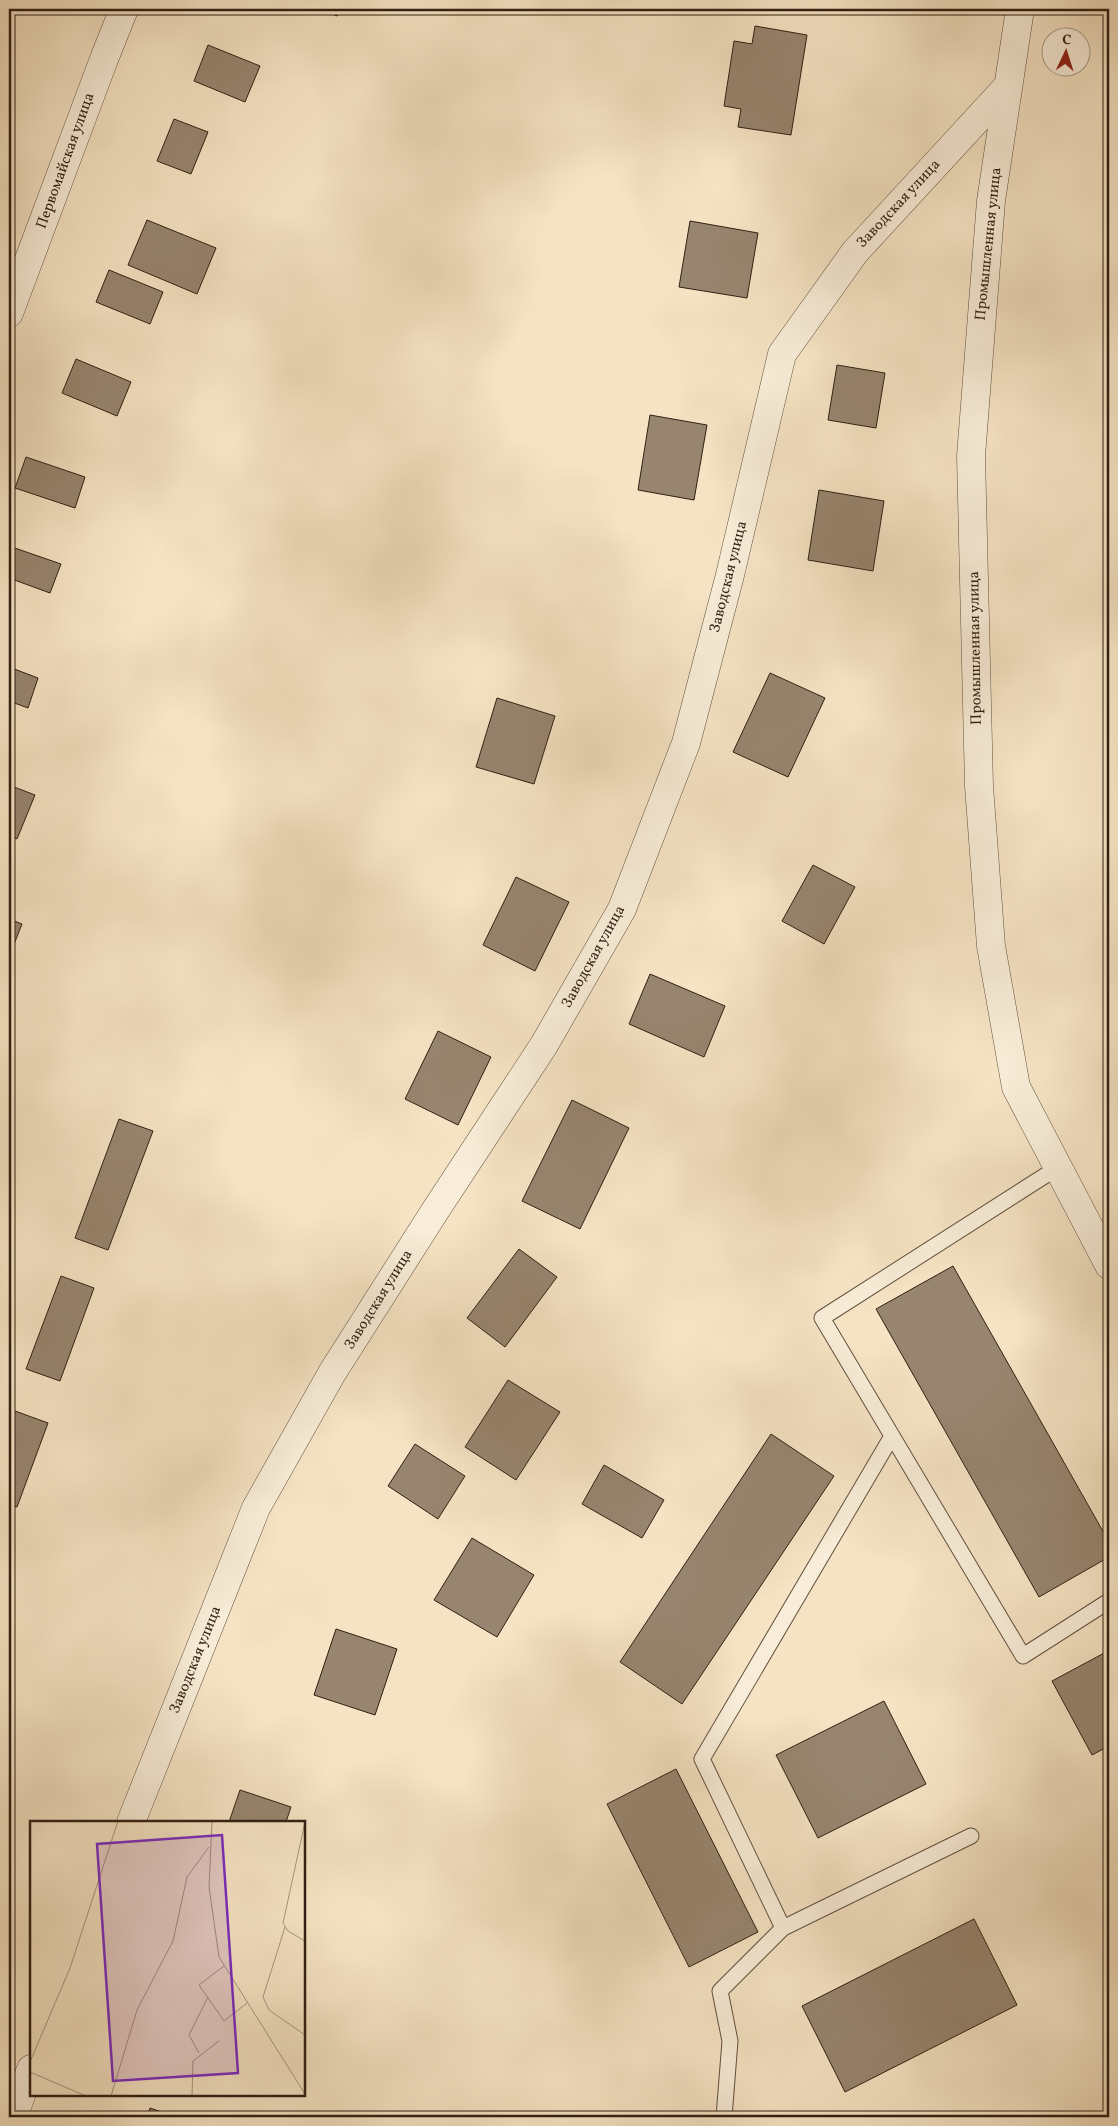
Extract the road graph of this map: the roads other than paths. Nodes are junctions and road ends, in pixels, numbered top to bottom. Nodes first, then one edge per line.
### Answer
1 (124, 9) edge
2 (1020, 9) edge
3 (1008, 86) junction
4 (9, 313) edge
5 (1057, 1168) junction
6 (1109, 1265) edge
7 (892, 1436) junction
8 (1109, 1601) edge
9 (130, 1821) edge
10 (970, 1836) dead end
11 (783, 1928) junction
12 (30, 2072) edge
13 (13, 2117) edge
14 (724, 2117) edge

1 - 4 street, Первомайская улица
2 - 3 street, Промышленная улица
3 - 5 street, Промышленная улица
3 - 9 street, Заводская улица
5 - 6 street, Промышленная улица
5 - 7 lane
7 - 8 lane
7 - 11 lane
10 - 11 lane
11 - 14 lane
12 - 13 street

